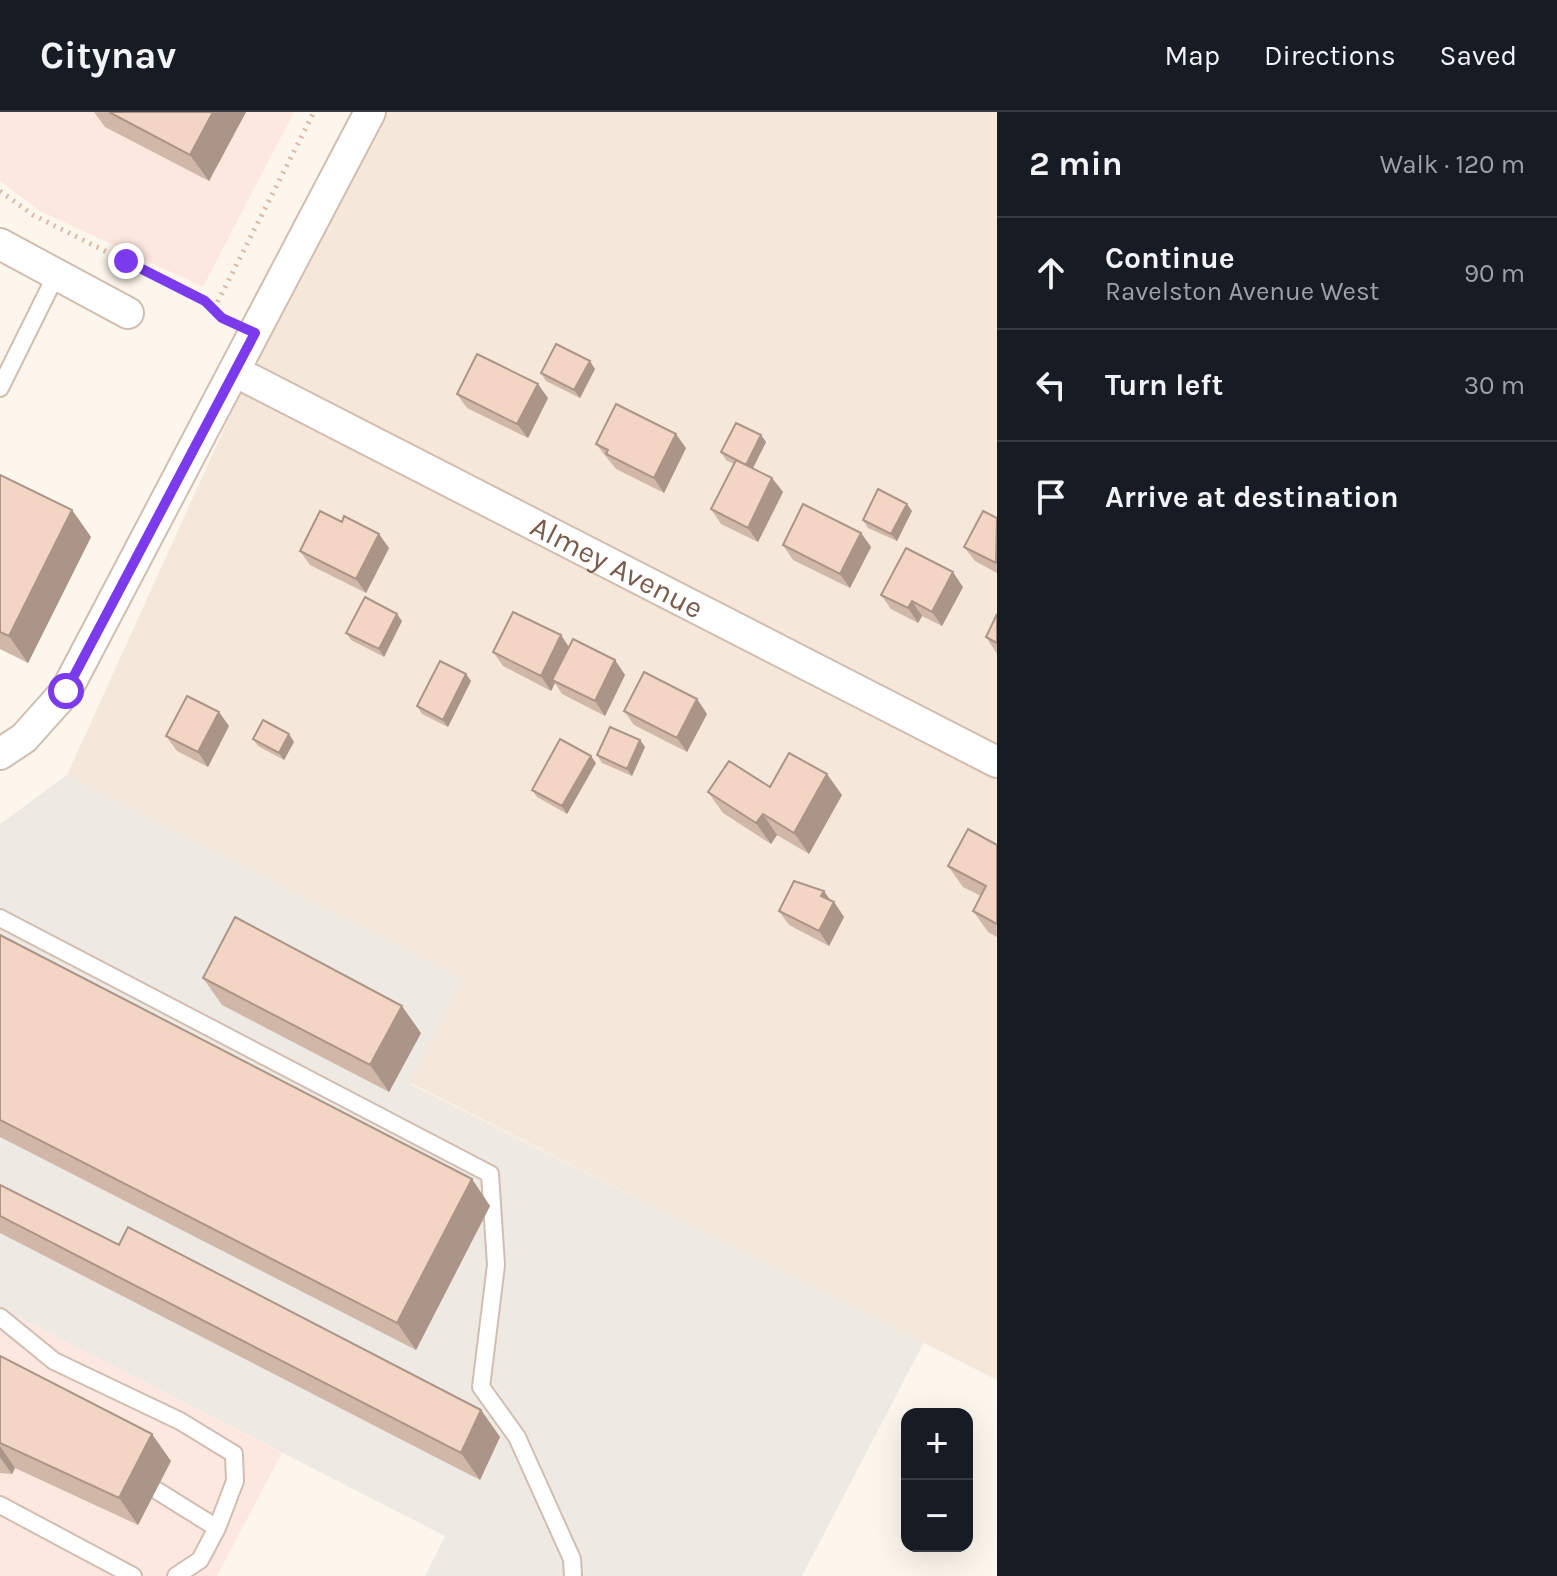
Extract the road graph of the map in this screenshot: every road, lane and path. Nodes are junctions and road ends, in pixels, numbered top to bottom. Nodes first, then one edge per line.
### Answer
1 (314, 112) edge
2 (370, 112) edge
3 (0, 191) edge
4 (0, 244) edge
5 (56, 275) junction
6 (214, 309) junction
7 (128, 313) dead end
8 (255, 333) junction
9 (236, 372) junction
10 (0, 388) edge
11 (0, 754) edge
12 (997, 762) edge
13 (0, 918) edge
14 (0, 1317) edge
15 (156, 1490) dead end
16 (0, 1505) edge
17 (217, 1528) junction
18 (133, 1576) edge
19 (176, 1576) edge
20 (573, 1576) edge

1 - 6 path
2 - 8 street
3 - 6 path
4 - 5 street
5 - 7 street
5 - 10 lane
6 - 8 path
8 - 9 street
9 - 11 street
9 - 12 street, Almey Avenue
13 - 20 lane
14 - 17 lane
15 - 17 lane
16 - 18 lane
17 - 19 lane

